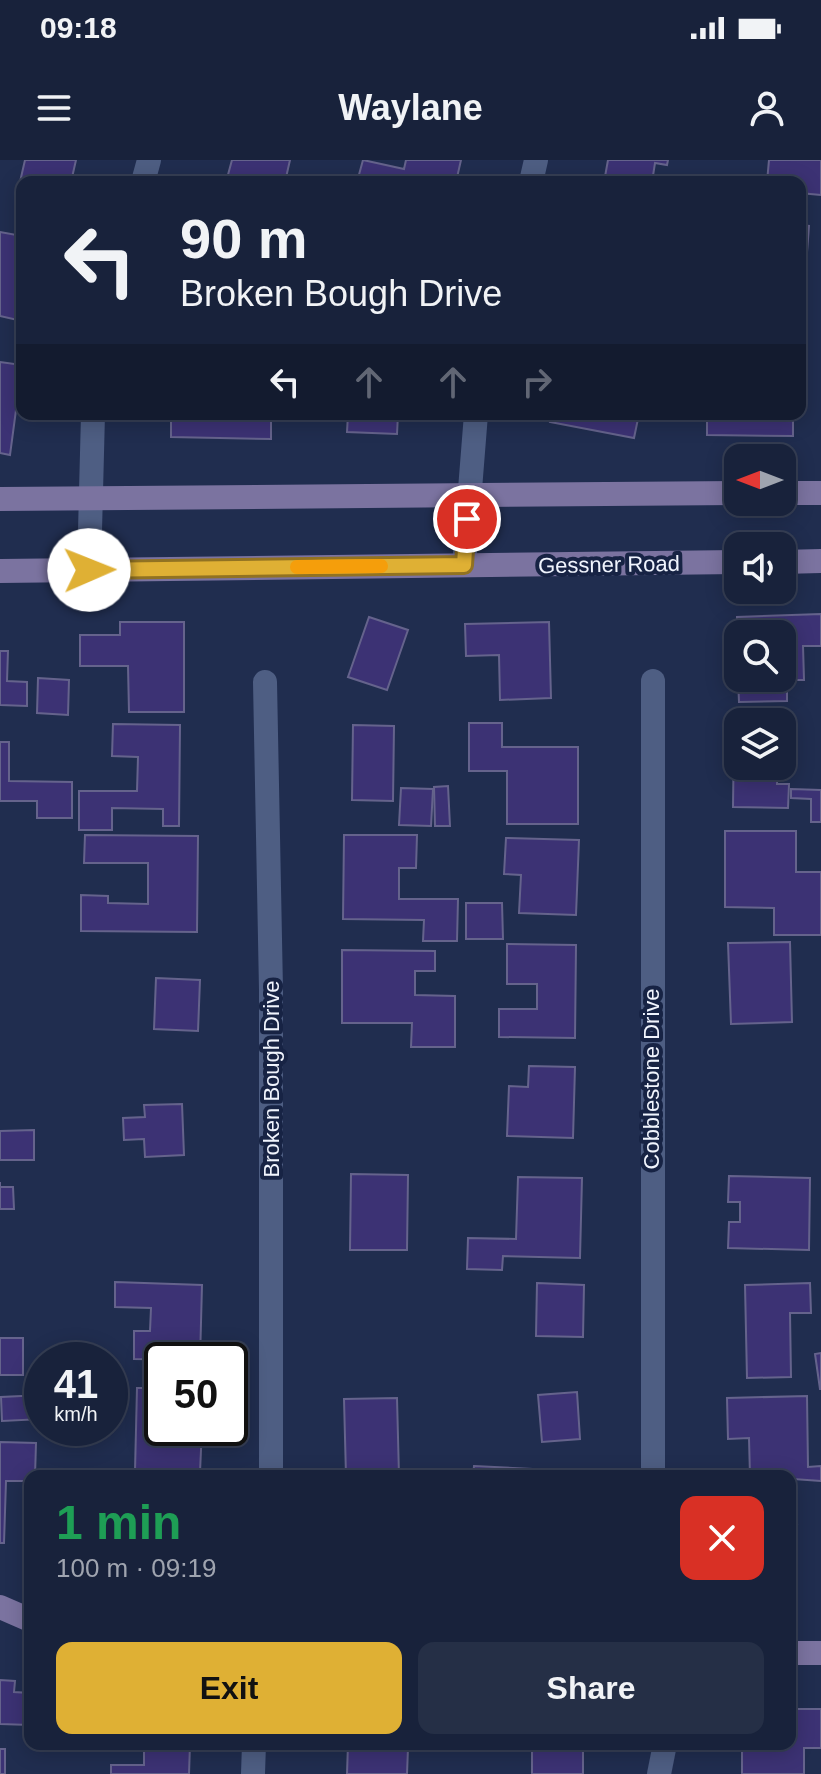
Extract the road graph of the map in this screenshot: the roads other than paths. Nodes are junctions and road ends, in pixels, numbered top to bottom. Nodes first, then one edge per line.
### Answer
1 (93, 420) edge
2 (475, 420) edge
3 (724, 493) edge
4 (796, 493) edge
5 (821, 493) edge
6 (468, 495) junction
7 (89, 497) junction
8 (0, 499) edge
9 (821, 561) edge
10 (724, 562) edge
11 (796, 562) edge
12 (464, 565) junction
13 (89, 570) junction
14 (0, 571) edge
15 (653, 681) dead end
16 (265, 682) dead end
17 (271, 1470) edge
18 (653, 1470) edge
19 (0, 1607) edge
20 (24, 1617) edge
21 (796, 1653) edge
22 (821, 1653) edge
23 (254, 1750) edge
24 (664, 1750) edge
25 (253, 1774) edge
26 (659, 1774) edge

1 - 7 street
2 - 6 street
3 - 6 main road
4 - 5 main road
6 - 7 main road
6 - 12 street
7 - 8 main road
7 - 13 street
9 - 11 main road
10 - 12 main road, Gessner Road
12 - 13 main road, Gessner Road
13 - 14 main road, Gessner Road
15 - 18 street, Cobblestone Drive
16 - 17 street, Broken Bough Drive
19 - 20 main road
21 - 22 main road
23 - 25 street
24 - 26 street

